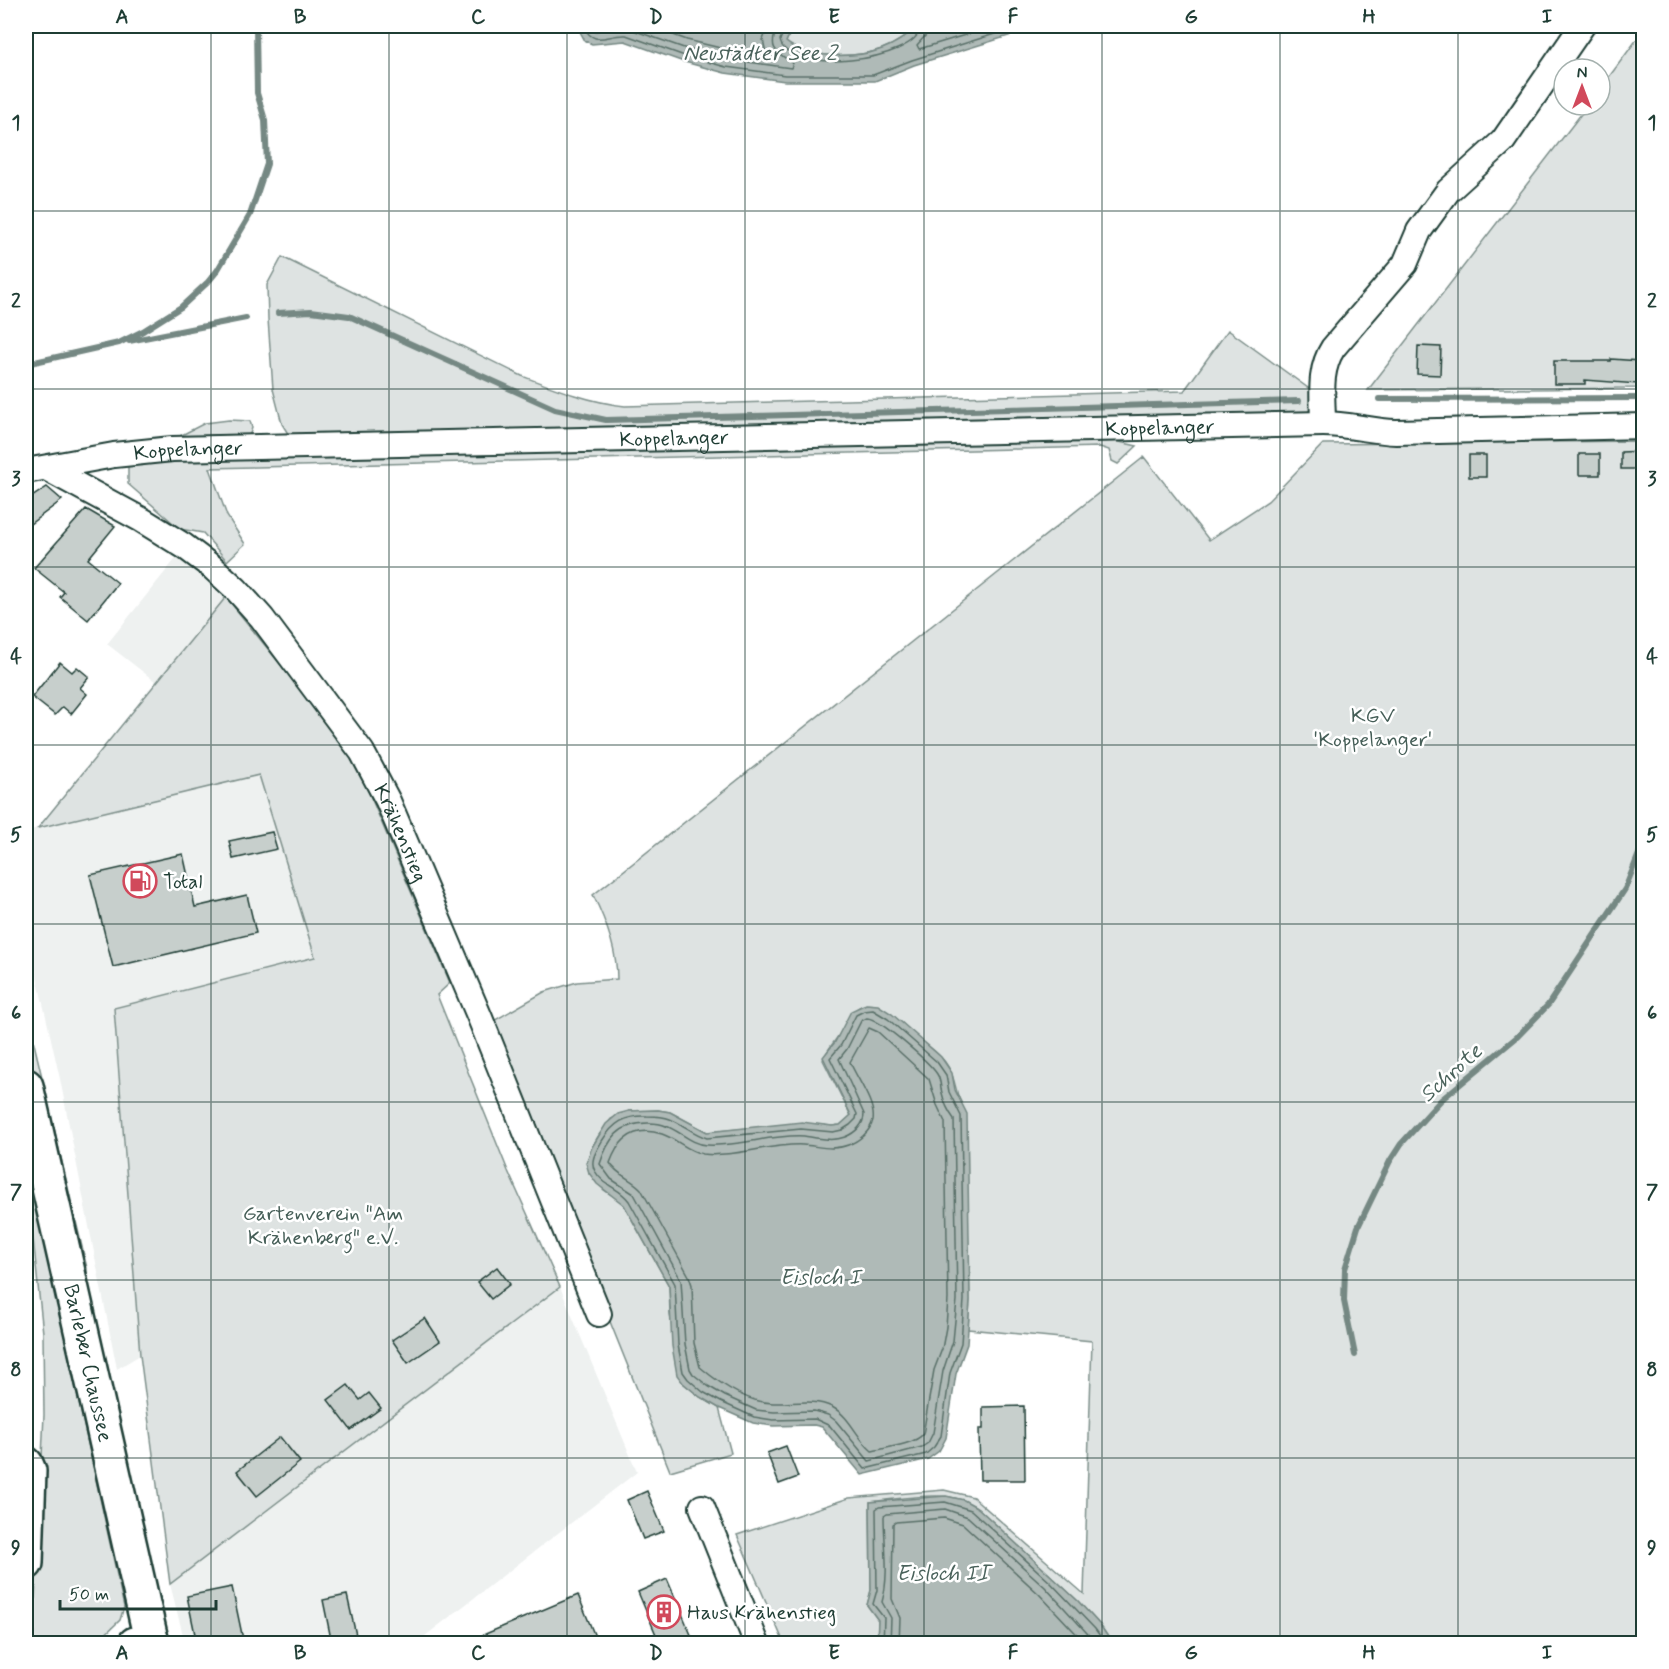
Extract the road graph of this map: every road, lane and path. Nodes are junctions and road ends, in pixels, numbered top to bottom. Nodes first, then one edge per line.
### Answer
1 (1582, 26) edge
2 (1323, 424) junction
3 (1644, 426) edge
4 (36, 469) edge
5 (26, 1086) edge
6 (599, 1314) dead end
7 (26, 1464) edge
8 (702, 1507) dead end
9 (26, 1563) edge
10 (146, 1642) edge
11 (757, 1644) edge

1 - 2 street
2 - 3 street, Koppelanger
2 - 4 street, Koppelanger
4 - 6 street, Krähenstieg
5 - 10 main road, Barleber Chaussee
7 - 9 main road
8 - 11 street

